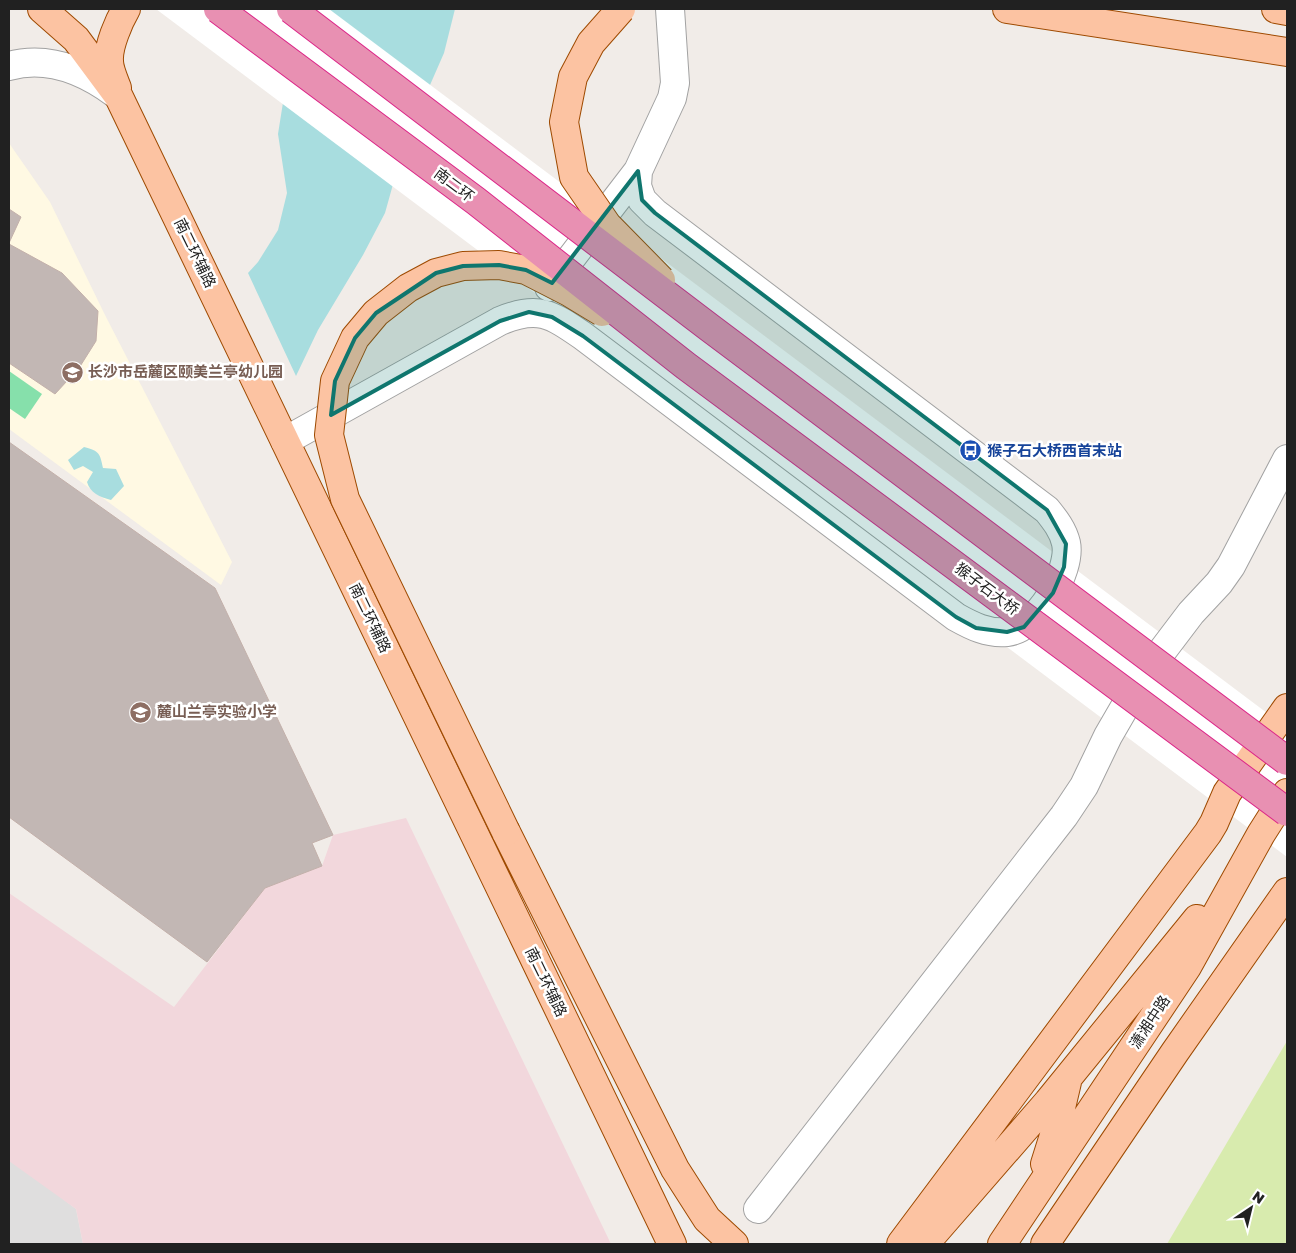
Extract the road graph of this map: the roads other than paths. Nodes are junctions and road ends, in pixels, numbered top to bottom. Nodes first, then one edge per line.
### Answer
1 (42, 9) edge
2 (126, 9) edge
3 (218, 9) edge
4 (291, 9) edge
5 (621, 9) edge
6 (670, 9) edge
7 (1007, 9) edge
8 (1276, 9) edge
9 (1287, 11) edge
10 (1287, 52) edge
11 (9, 66) edge
12 (119, 97) junction
13 (638, 171) junction
14 (529, 312) junction
15 (710, 328) junction
16 (686, 366) junction
17 (285, 440) junction
18 (1287, 459) edge
19 (1053, 593) junction
20 (1034, 618) junction
21 (1066, 624) junction
22 (1141, 679) junction
23 (1287, 708) edge
24 (1246, 755) junction
25 (1287, 761) edge
26 (1287, 792) edge
27 (1287, 812) edge
28 (1261, 834) junction
29 (1287, 892) edge
30 (1078, 1007) junction
31 (1068, 1078) junction
32 (675, 1169) junction
33 (1027, 1207) junction
34 (758, 1209) dead end
35 (672, 1244) edge
36 (709, 1244) edge
37 (734, 1244) edge
38 (901, 1244) edge
39 (923, 1244) edge
40 (1002, 1244) edge
41 (1045, 1244) edge

1 - 12 main road, 南二环辅路
2 - 12 main road
3 - 16 highway, 南二环, bridge
4 - 15 highway, bridge
5 - 15 main road, bridge
6 - 13 street
7 - 10 main road
8 - 9 main road
11 - 12 street
12 - 17 main road, 南二环辅路
13 - 14 street
13 - 19 street
14 - 17 street
14 - 20 street
15 - 25 highway, bridge
16 - 27 highway, 猴子石大桥, bridge
16 - 32 main road, bridge
17 - 35 main road, 南二环辅路
18 - 22 street
19 - 20 street
19 - 21 street
20 - 21 street
21 - 22 street
22 - 24 street
22 - 34 street
23 - 24 main road
24 - 30 main road
26 - 28 main road, 潇湘中路
28 - 31 main road
28 - 33 main road, 潇湘中路
29 - 41 main road
30 - 31 main road
30 - 38 main road
31 - 33 main road
31 - 39 main road
32 - 36 main road
32 - 37 main road
33 - 40 main road, 潇湘中路

